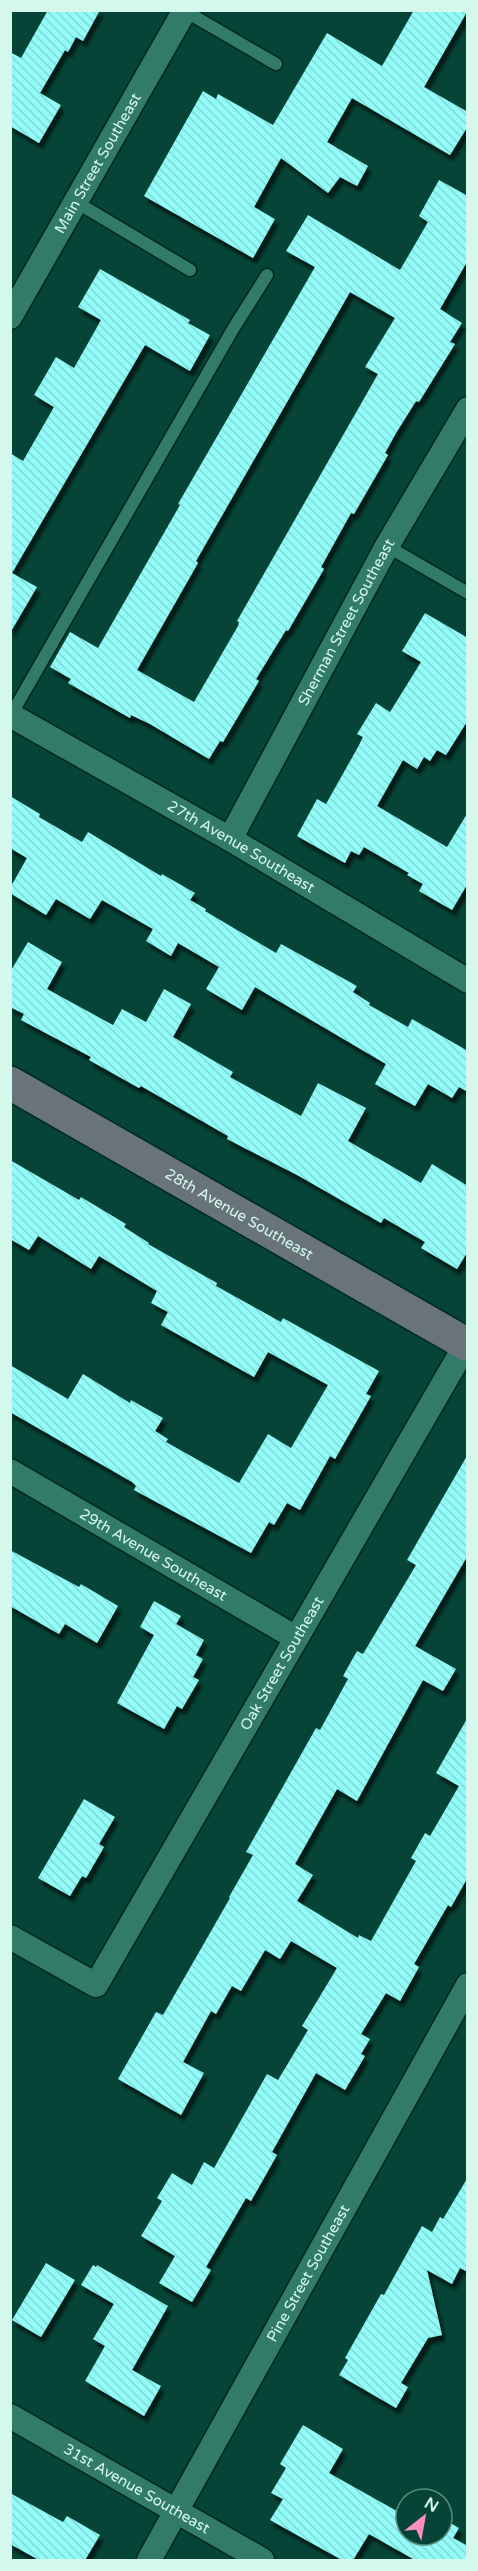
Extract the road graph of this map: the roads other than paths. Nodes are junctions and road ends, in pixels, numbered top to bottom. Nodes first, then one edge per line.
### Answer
1 (185, 10) edge
2 (276, 64) dead end
3 (76, 202) junction
4 (190, 270) dead end
5 (267, 275) dead end
6 (10, 317) edge
7 (468, 409) edge
8 (387, 546) junction
9 (468, 593) edge
10 (11, 715) edge
11 (230, 839) junction
12 (468, 981) edge
13 (10, 1083) edge
14 (467, 1343) edge
15 (10, 1471) edge
16 (296, 1638) junction
17 (10, 1937) edge
18 (468, 1985) edge
19 (10, 2416) edge
20 (176, 2511) junction
21 (149, 2560) edge
22 (262, 2560) edge

1 - 2 lane
1 - 3 street, Main Street Southeast
3 - 4 lane
3 - 6 street, Main Street Southeast
5 - 10 lane
7 - 8 street, Sherman Street Southeast
8 - 9 lane
8 - 11 street, Sherman Street Southeast
10 - 11 street, 27th Avenue Southeast
11 - 12 street, 27th Avenue Southeast
13 - 14 street, 28th Avenue Southeast
14 - 16 street, Oak Street Southeast
15 - 16 street, 29th Avenue Southeast
16 - 17 street, Oak Street Southeast
18 - 20 street, Pine Street Southeast
19 - 20 street, 31st Avenue Southeast
20 - 21 street, Pine Street Southeast
20 - 22 street, 31st Avenue Southeast

